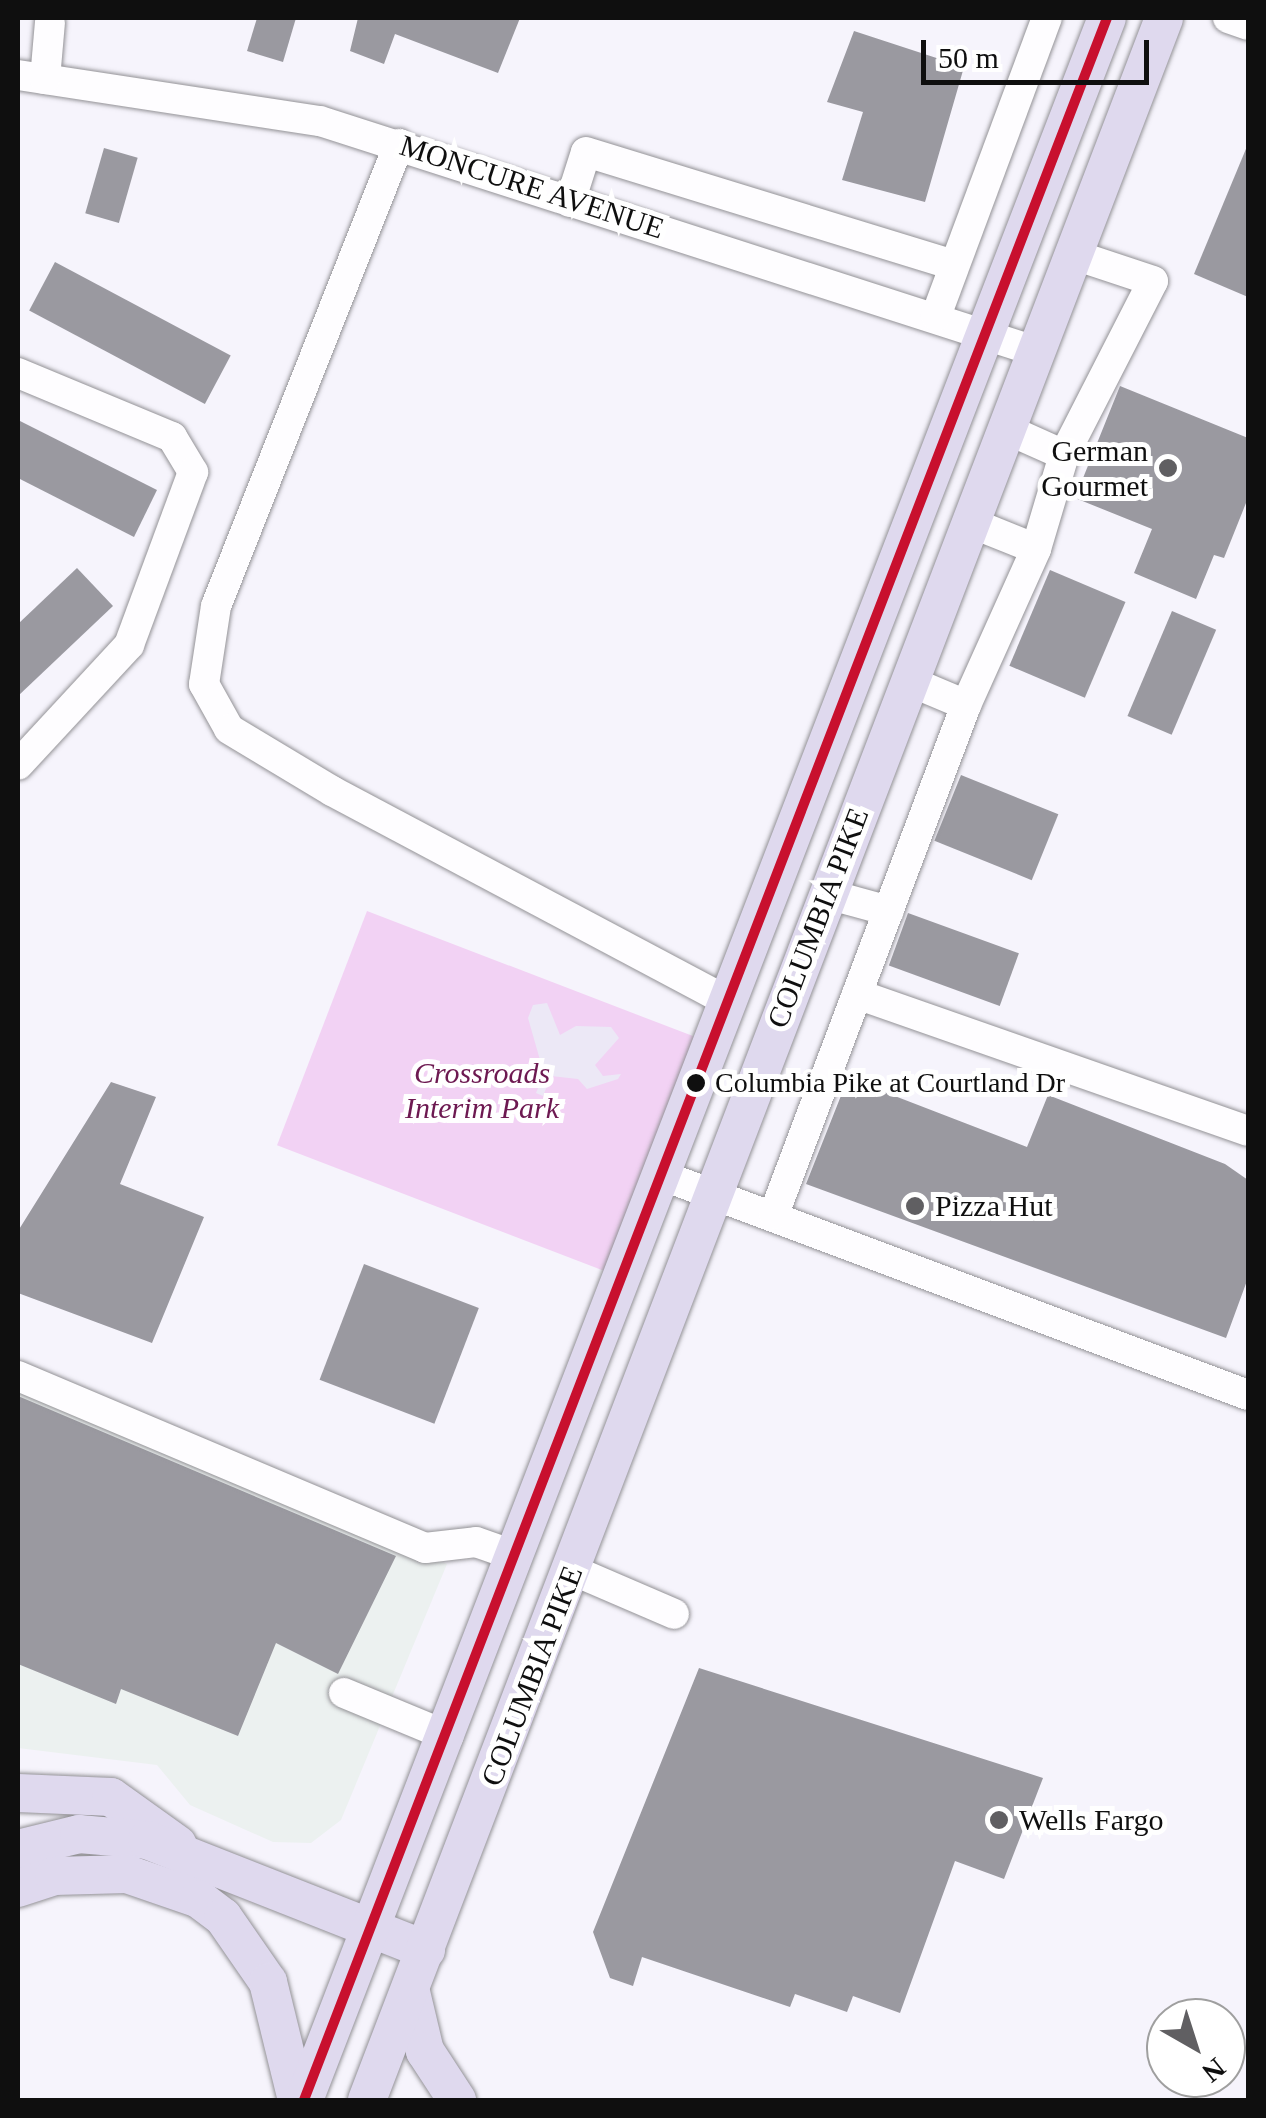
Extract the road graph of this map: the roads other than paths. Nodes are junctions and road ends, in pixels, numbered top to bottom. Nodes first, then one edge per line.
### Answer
1 (1048, 18) edge
2 (1106, 18) edge
3 (1164, 18) edge
4 (1228, 18) edge
5 (50, 22) dead end
6 (1248, 25) edge
7 (31, 77) edge
8 (398, 144) junction
9 (570, 202) junction
10 (1072, 254) junction
11 (954, 265) junction
12 (936, 316) junction
13 (984, 333) junction
14 (1035, 351) junction
15 (18, 373) edge
16 (1006, 428) junction
17 (1064, 454) junction
18 (969, 522) junction
19 (1036, 549) junction
20 (908, 681) junction
21 (966, 705) junction
22 (18, 766) edge
23 (827, 894) junction
24 (889, 911) junction
25 (857, 994) junction
26 (728, 1002) junction
27 (1248, 1130) edge
28 (661, 1175) junction
29 (713, 1193) junction
30 (774, 1214) junction
31 (18, 1376) edge
32 (1248, 1395) edge
33 (516, 1556) junction
34 (572, 1570) junction
35 (674, 1614) dead end
36 (344, 1693) dead end
37 (448, 1736) junction
38 (18, 1793) edge
39 (18, 1849) edge
40 (187, 1854) junction
41 (18, 1888) edge
42 (374, 1927) junction
43 (426, 1950) junction
44 (411, 1992) junction
45 (300, 2100) edge
46 (368, 2100) edge
47 (457, 2100) edge

1 - 11 street
2 - 13 main road, COLUMBIA PIKE
3 - 10 main road, COLUMBIA PIKE
4 - 6 street
5 - 7 street
7 - 8 street, MONCURE AVENUE
8 - 9 street, MONCURE AVENUE
8 - 26 street
9 - 11 street
9 - 12 street, MONCURE AVENUE
10 - 14 main road, COLUMBIA PIKE
10 - 17 street
11 - 12 street
12 - 13 street, MONCURE AVENUE
13 - 14 street, MONCURE AVENUE
13 - 26 main road, COLUMBIA PIKE
14 - 16 main road, COLUMBIA PIKE
15 - 22 street
16 - 17 street
16 - 18 main road, COLUMBIA PIKE
17 - 19 street
18 - 19 street
18 - 20 main road, COLUMBIA PIKE
19 - 21 street
20 - 21 street
20 - 23 main road, COLUMBIA PIKE
21 - 24 street
23 - 24 street
23 - 29 main road, COLUMBIA PIKE
24 - 25 street
25 - 27 street
25 - 30 street
26 - 28 main road, COLUMBIA PIKE
28 - 29 street
28 - 33 main road, COLUMBIA PIKE
29 - 30 street
29 - 34 main road, COLUMBIA PIKE
30 - 32 street
31 - 33 street
33 - 37 main road, COLUMBIA PIKE
34 - 35 street
34 - 43 main road, COLUMBIA PIKE
36 - 37 street
37 - 42 main road, COLUMBIA PIKE
38 - 40 main road
39 - 40 main road
40 - 42 main road
41 - 45 main road
42 - 43 main road
42 - 45 main road, COLUMBIA PIKE
43 - 44 main road, COLUMBIA PIKE
44 - 46 main road, COLUMBIA PIKE
44 - 47 main road

